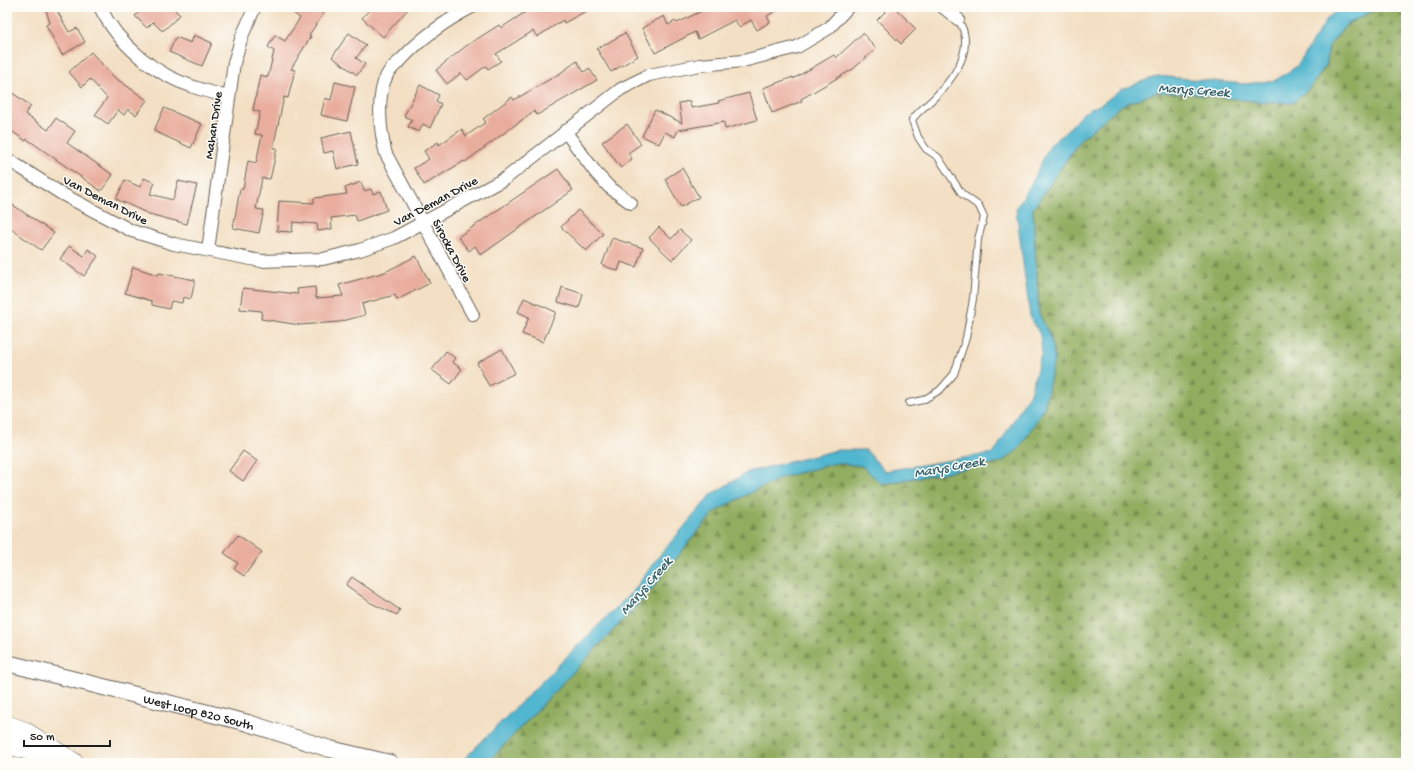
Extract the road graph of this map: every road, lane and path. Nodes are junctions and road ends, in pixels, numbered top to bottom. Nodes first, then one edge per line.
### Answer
1 (100, 7) edge
2 (256, 7) edge
3 (472, 7) edge
4 (848, 7) edge
5 (943, 7) edge
6 (958, 19) joint
7 (230, 97) junction
8 (565, 130) junction
9 (7, 159) edge
10 (631, 203) dead end
11 (423, 224) junction
12 (208, 250) junction
13 (472, 315) dead end
14 (909, 403) dead end
15 (7, 663) edge
16 (7, 726) edge
17 (7, 743) edge
18 (330, 749) junction
19 (73, 763) edge
20 (345, 763) edge
21 (390, 763) edge

1 - 7 street
2 - 7 street, Mahan Drive
3 - 11 street, Sirocka Drive
4 - 8 street, Van Deman Drive
5 - 6 street
6 - 14 lane
7 - 12 street, Mahan Drive
8 - 10 street
8 - 11 street, Van Deman Drive
9 - 12 street, Van Deman Drive
11 - 12 street, Van Deman Drive
11 - 13 street, Sirocka Drive
15 - 18 main road, West Loop 820 South
16 - 19 highway
17 - 19 highway
18 - 20 main road
18 - 21 main road, West Loop 820 South

